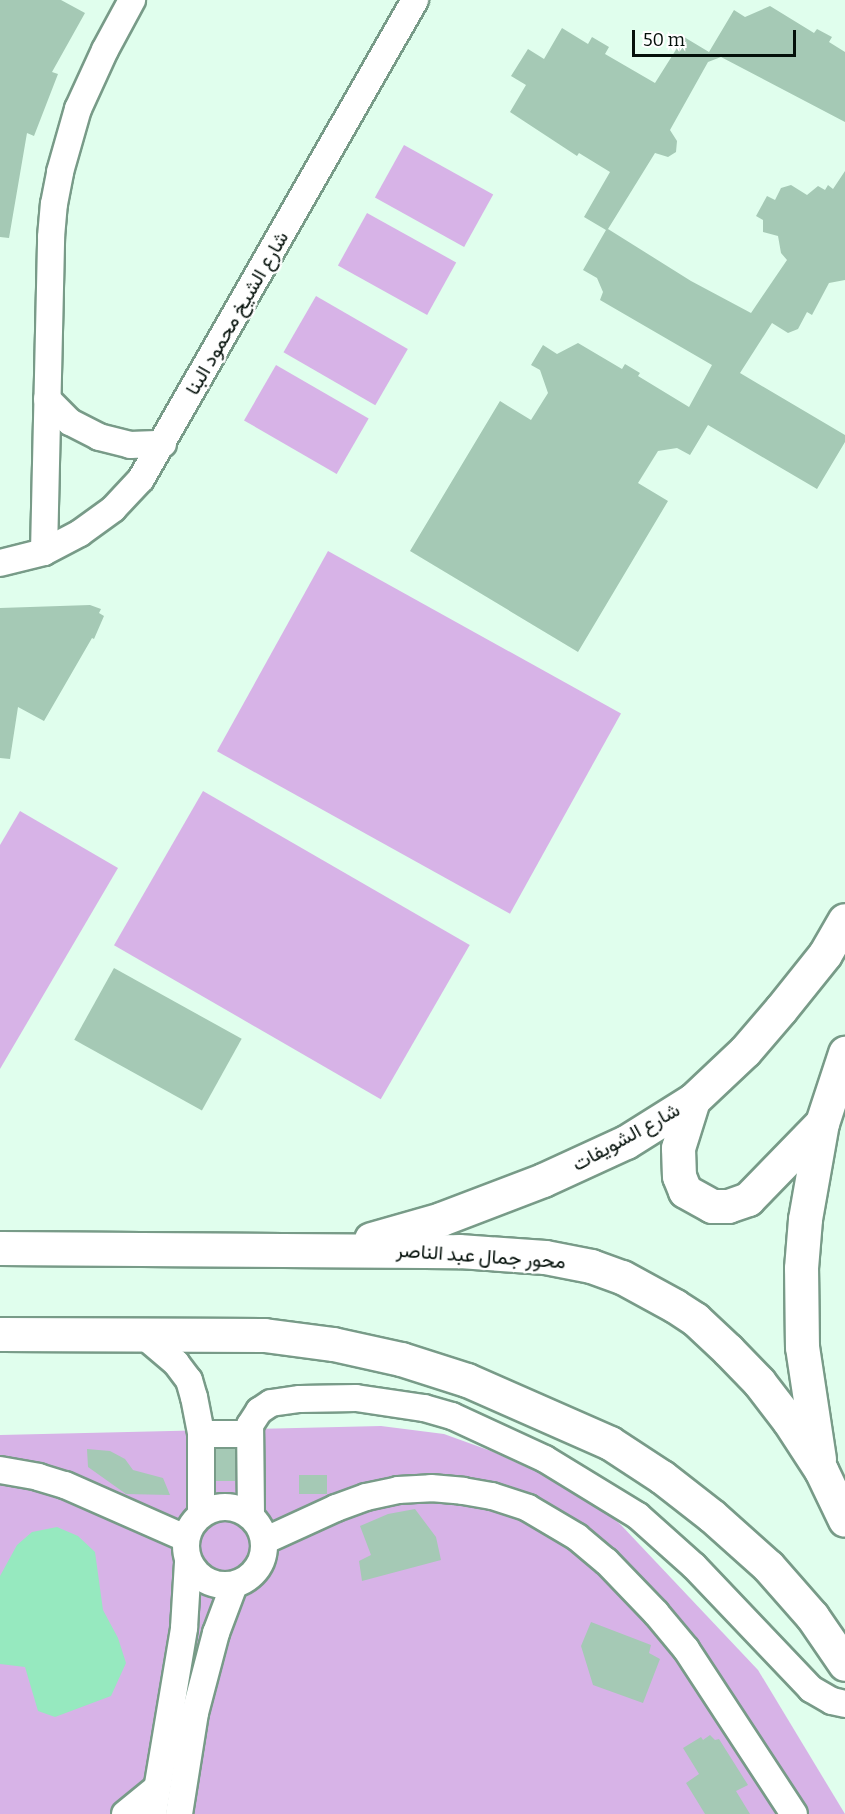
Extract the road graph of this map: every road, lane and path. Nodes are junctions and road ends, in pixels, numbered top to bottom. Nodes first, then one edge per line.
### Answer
1 (132, 0) edge
2 (415, 0) edge
3 (47, 399) junction
4 (163, 444) junction
5 (44, 552) junction
6 (0, 563) edge
7 (845, 920) edge
8 (845, 1053) edge
9 (693, 1100) junction
10 (822, 1123) junction
11 (0, 1248) edge
12 (336, 1248) junction
13 (0, 1334) edge
14 (142, 1334) junction
15 (201, 1434) junction
16 (249, 1434) junction
17 (0, 1470) edge
18 (821, 1470) junction
19 (201, 1514) junction
20 (251, 1516) junction
21 (845, 1520) edge
22 (264, 1541) junction
23 (187, 1550) junction
24 (234, 1585) junction
25 (845, 1664) edge
26 (845, 1704) edge
27 (157, 1788) junction
28 (124, 1814) edge
29 (153, 1814) edge
30 (178, 1814) edge
31 (794, 1814) edge

1 - 3 street
2 - 4 street, شارع الشيخ محمود البنا
3 - 4 street
3 - 5 street
4 - 5 street, شارع الشيخ محمود البنا
5 - 6 street, شارع الشيخ محمود البنا
7 - 9 main road, شارع الشويفات
8 - 10 main road
9 - 10 main road
9 - 12 main road, شارع الشويفات
10 - 18 main road
11 - 12 main road, محور جمال عبد الناصر
12 - 18 main road, محور جمال عبد الناصر
13 - 14 main road
14 - 15 street
14 - 25 main road
15 - 16 street
15 - 19 street
16 - 20 street
16 - 26 street
17 - 23 street
18 - 21 main road, محور جمال عبد الناصر
19 - 20 street
19 - 23 street
20 - 22 street
22 - 24 street
22 - 31 street
23 - 24 street
23 - 27 street
24 - 30 street
27 - 28 street
27 - 29 street

